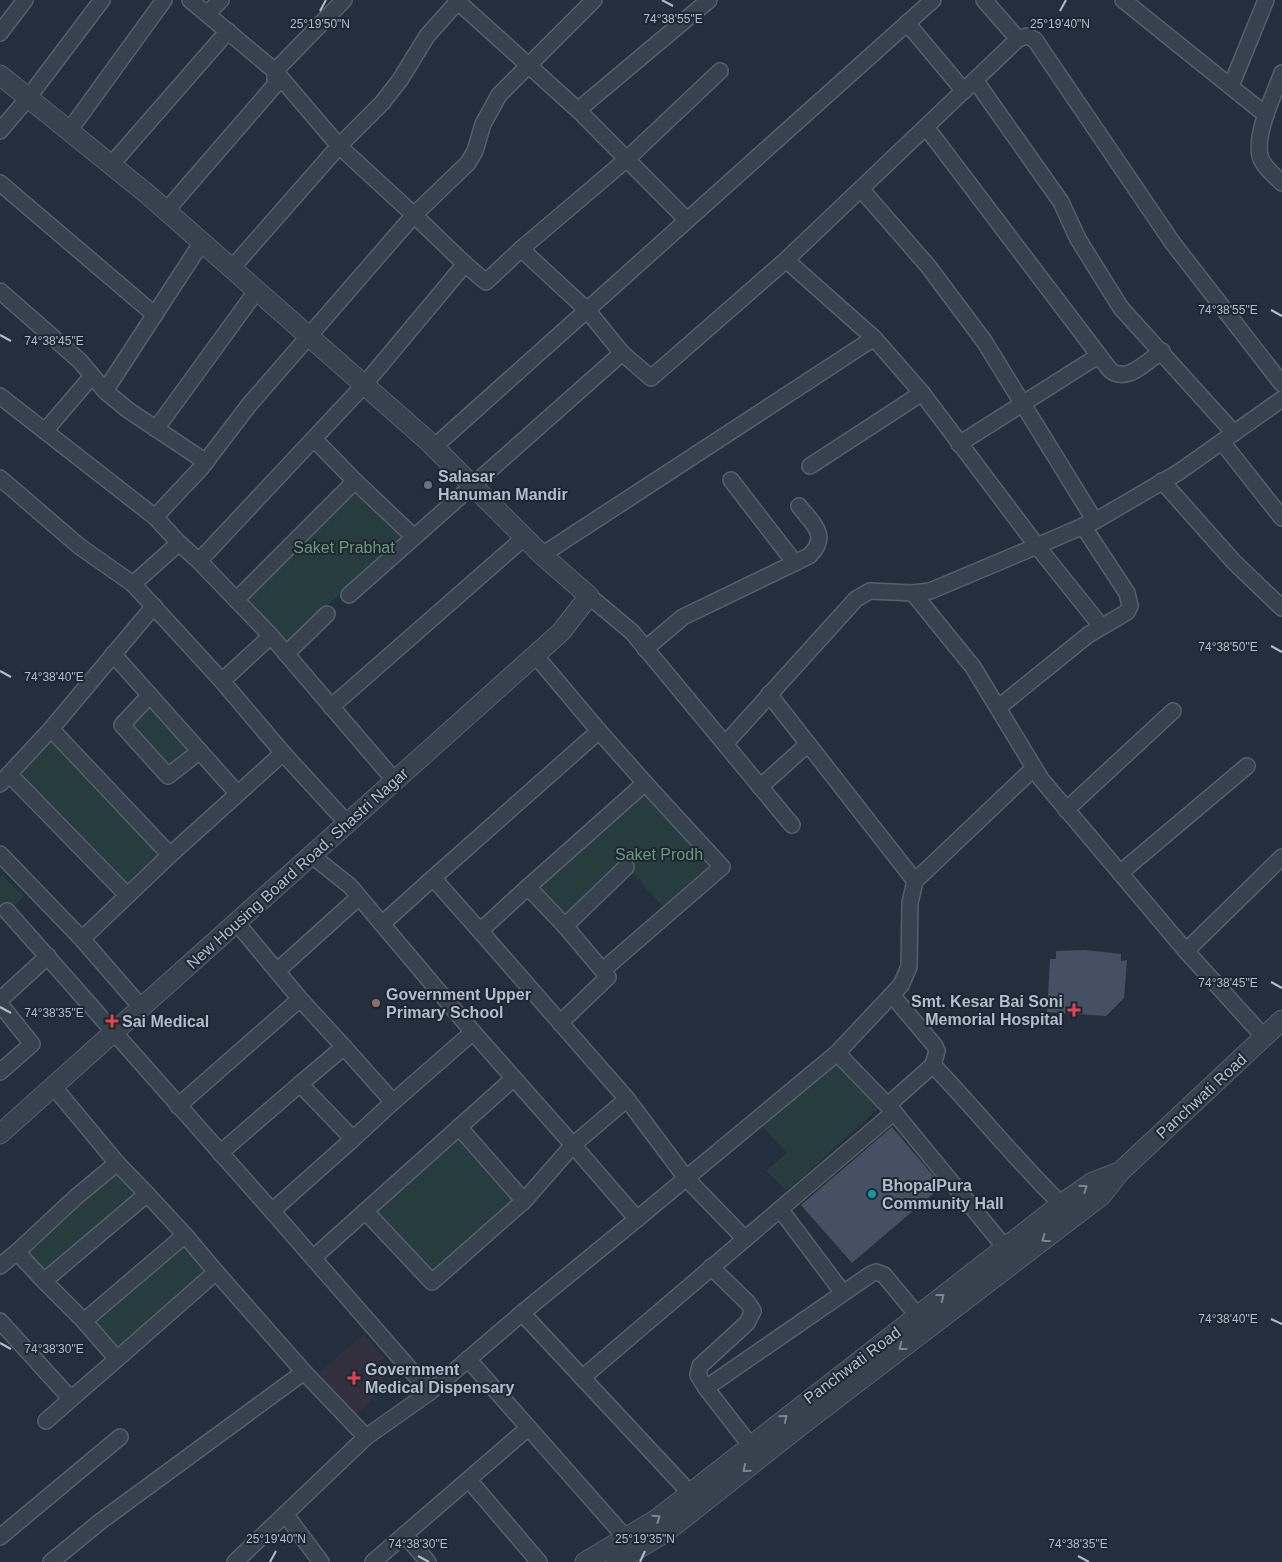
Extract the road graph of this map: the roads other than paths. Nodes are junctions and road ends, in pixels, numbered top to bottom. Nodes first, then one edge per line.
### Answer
1 (25, 0) edge
2 (102, 0) edge
3 (164, 0) edge
4 (190, 0) edge
5 (221, 0) edge
6 (344, 0) edge
7 (457, 0) edge
8 (594, 0) edge
9 (708, 0) edge
10 (933, 0) edge
11 (984, 0) edge
12 (1123, 0) edge
13 (1266, 0) edge
14 (207, 14) junction
15 (907, 23) junction
16 (228, 32) junction
17 (0, 33) edge
18 (1018, 39) junction
19 (530, 66) junction
20 (275, 71) junction
21 (720, 71) dead end
22 (1282, 73) edge
23 (0, 74) edge
24 (975, 80) junction
25 (1231, 86) junction
26 (964, 91) junction
27 (28, 98) junction
28 (578, 110) junction
29 (1266, 115) junction
30 (926, 127) junction
31 (0, 131) edge
32 (69, 131) junction
33 (340, 146) junction
34 (627, 159) junction
35 (111, 165) junction
36 (0, 183) edge
37 (1282, 183) edge
38 (861, 189) junction
39 (166, 211) junction
40 (414, 215) junction
41 (687, 220) junction
42 (202, 242) junction
43 (522, 248) junction
44 (786, 260) junction
45 (465, 264) junction
46 (232, 268) junction
47 (257, 290) junction
48 (0, 291) edge
49 (587, 310) junction
50 (155, 315) junction
51 (309, 336) junction
52 (874, 338) junction
53 (1162, 351) junction
54 (622, 353) junction
55 (1098, 356) junction
56 (92, 376) junction
57 (1282, 384) edge
58 (364, 385) junction
59 (105, 391) junction
60 (922, 393) junction
61 (1, 399) edge
62 (1282, 399) edge
63 (1023, 402) junction
64 (156, 429) junction
65 (45, 432) junction
66 (1228, 437) junction
67 (314, 439) junction
68 (959, 444) junction
69 (434, 447) junction
70 (206, 462) junction
71 (810, 466) dead end
72 (0, 478) edge
73 (731, 480) dead end
74 (355, 481) junction
75 (1162, 481) junction
76 (473, 486) junction
77 (799, 506) dead end
78 (155, 517) junction
79 (1282, 518) edge
80 (1089, 523) junction
81 (414, 537) junction
82 (525, 537) junction
83 (179, 543) junction
84 (1037, 546) junction
85 (542, 555) junction
86 (199, 561) junction
87 (795, 562) junction
88 (134, 584) junction
89 (913, 594) junction
90 (349, 595) dead end
91 (589, 596) junction
92 (236, 600) junction
93 (154, 606) junction
94 (1282, 608) edge
95 (327, 614) dead end
96 (1101, 626) junction
97 (270, 636) junction
98 (645, 649) junction
99 (113, 654) junction
100 (286, 654) junction
101 (535, 655) junction
102 (222, 681) junction
103 (769, 694) junction
104 (150, 695) junction
105 (331, 707) junction
106 (999, 707) junction
107 (1173, 711) dead end
108 (51, 728) junction
109 (599, 731) junction
110 (725, 744) junction
111 (808, 744) junction
112 (200, 751) junction
113 (283, 753) junction
114 (1247, 766) dead end
115 (1034, 768) junction
116 (5, 779) edge
117 (395, 780) junction
118 (646, 783) junction
119 (760, 787) junction
120 (237, 793) junction
121 (1066, 810) junction
122 (347, 823) junction
123 (792, 825) dead end
124 (170, 855) junction
125 (311, 855) junction
126 (1282, 857) edge
127 (3, 864) edge
128 (626, 867) dead end
129 (1120, 873) junction
130 (433, 878) junction
131 (915, 881) junction
132 (528, 887) junction
133 (126, 895) junction
134 (359, 897) junction
135 (7, 912) dead end
136 (236, 922) junction
137 (382, 924) junction
138 (565, 926) junction
139 (480, 931) junction
140 (82, 939) junction
141 (1186, 951) junction
142 (48, 956) junction
143 (277, 970) junction
144 (603, 970) junction
145 (892, 995) junction
146 (300, 998) junction
147 (0, 1002) edge
148 (141, 1008) junction
149 (1282, 1020) edge
150 (560, 1023) junction
151 (115, 1031) junction
152 (472, 1032) junction
153 (1264, 1037) junction
154 (344, 1046) junction
155 (837, 1053) junction
156 (933, 1065) junction
157 (0, 1072) edge
158 (514, 1078) junction
159 (300, 1084) junction
160 (53, 1086) junction
161 (627, 1099) junction
162 (393, 1102) junction
163 (178, 1106) junction
164 (891, 1108) junction
165 (459, 1127) junction
166 (0, 1134) edge
167 (353, 1139) junction
168 (573, 1145) junction
169 (220, 1153) junction
170 (117, 1163) junction
171 (1120, 1172) junction
172 (686, 1178) junction
173 (147, 1194) junction
174 (524, 1201) junction
175 (1061, 1204) junction
176 (780, 1210) junction
177 (272, 1211) junction
178 (364, 1211) junction
179 (637, 1218) junction
180 (185, 1235) junction
181 (745, 1239) junction
182 (17, 1252) junction
183 (1011, 1254) junction
184 (312, 1258) junction
185 (0, 1266) edge
186 (712, 1268) junction
187 (216, 1272) junction
188 (44, 1281) junction
189 (843, 1293) junction
190 (522, 1313) junction
191 (917, 1316) junction
192 (0, 1321) edge
193 (84, 1321) junction
194 (117, 1359) junction
195 (468, 1359) junction
196 (304, 1372) junction
197 (582, 1378) junction
198 (706, 1388) junction
199 (430, 1392) junction
200 (71, 1399) junction
201 (46, 1421) dead end
202 (528, 1428) junction
203 (120, 1437) dead end
204 (366, 1437) junction
205 (750, 1445) junction
206 (469, 1480) junction
207 (694, 1500) junction
208 (285, 1514) junction
209 (406, 1536) junction
210 (0, 1537) edge
211 (631, 1544) junction
212 (51, 1562) edge
213 (235, 1562) edge
214 (321, 1562) edge
215 (373, 1562) edge
216 (428, 1562) edge
217 (540, 1562) edge
218 (586, 1562) edge
219 (616, 1562) edge

1 - 17 street
2 - 27 street
3 - 32 street
4 - 14 street
5 - 14 street
6 - 20 street
7 - 19 street
7 - 33 street
8 - 19 street
9 - 28 street
10 - 15 street
11 - 18 street
12 - 25 street
13 - 25 street
14 - 16 street
15 - 26 street
15 - 41 street
16 - 20 street
16 - 35 street
18 - 24 street
18 - 57 street
19 - 28 street
19 - 40 street
20 - 33 street
20 - 39 street
21 - 34 street
22 - 29 street
23 - 27 street
24 - 26 street
24 - 53 street
25 - 29 street
26 - 30 street
27 - 31 street
27 - 32 street
28 - 34 street
29 - 37 street
30 - 38 street
30 - 55 street
32 - 35 street
33 - 40 street
33 - 46 street
34 - 41 street
34 - 43 street
35 - 39 street
36 - 50 street
38 - 44 street
38 - 63 street
39 - 42 street
40 - 45 street
40 - 51 street
41 - 49 street
42 - 46 street
42 - 50 street
43 - 45 street
43 - 49 street
44 - 52 street
44 - 54 street
45 - 58 street
46 - 47 street
47 - 51 street
47 - 64 street
48 - 56 street
49 - 54 street
49 - 69 street
50 - 59 street
51 - 58 street
51 - 70 street
52 - 60 street
52 - 85 street
53 - 55 street
53 - 66 street
54 - 76 street
55 - 63 street
56 - 59 street
56 - 65 street
58 - 67 street
58 - 69 street
59 - 64 street
60 - 68 street
60 - 71 street
61 - 65 street
62 - 66 street
63 - 68 street
63 - 80 street
64 - 70 street
65 - 78 street
66 - 75 street
66 - 79 street
67 - 74 street
67 - 86 street
68 - 84 street
69 - 76 street
70 - 78 street
72 - 88 street
73 - 87 street
74 - 81 street
74 - 92 street
75 - 80 street
75 - 94 street
76 - 81 street
76 - 82 street
77 - 87 street
78 - 83 street
80 - 84 street
80 - 96 street
81 - 90 street
82 - 85 street
82 - 105 street
83 - 86 street
83 - 88 street
84 - 89 street
84 - 96 street
85 - 91 street
86 - 92 street
87 - 98 street
88 - 93 street
89 - 103 street
89 - 106 street
91 - 98 street
91 - 101 street, New Housing Board Road, Shastri Nagar
92 - 97 street
93 - 99 street
93 - 102 street
95 - 100 street
96 - 106 street
97 - 100 street
97 - 102 street
98 - 110 street
99 - 104 street
99 - 108 street
100 - 105 street
101 - 109 street
101 - 117 street, New Housing Board Road, Shastri Nagar
102 - 113 street
103 - 110 street
103 - 111 street
104 - 112 street
104 - 112 street
105 - 117 street
106 - 115 street
107 - 121 street
108 - 116 street
108 - 124 street
109 - 118 street
109 - 130 street
110 - 119 street
111 - 119 street
111 - 131 street
112 - 120 street
113 - 120 street
113 - 122 street
114 - 129 street
115 - 121 street
115 - 131 street
116 - 133 street
117 - 122 street, New Housing Board Road, Shastri Nagar
118 - 132 street
118 - 144 street
119 - 123 street
120 - 124 street
121 - 129 street
122 - 125 street, New Housing Board Road, Shastri Nagar
124 - 133 street
125 - 134 street
125 - 136 street, New Housing Board Road, Shastri Nagar
126 - 141 street
127 - 140 street
128 - 138 street
129 - 141 street
130 - 137 street
130 - 139 street
131 - 145 street
132 - 138 street
132 - 139 street
133 - 140 street
134 - 137 street
134 - 143 street
135 - 142 street
136 - 143 street
136 - 148 street, New Housing Board Road, Shastri Nagar
137 - 152 street
138 - 144 street
139 - 150 street
140 - 148 street
141 - 153 street
142 - 147 street
142 - 151 street
143 - 146 street
144 - 150 street
145 - 155 street
145 - 156 street
146 - 154 street
146 - 163 street
147 - 157 street
148 - 151 street, New Housing Board Road, Shastri Nagar
149 - 153 street, Panchwati Road
150 - 161 street
151 - 160 street, New Housing Board Road, Shastri Nagar
151 - 163 street
152 - 158 street
152 - 162 street
153 - 171 street, Panchwati Road
154 - 159 street
154 - 162 street
155 - 164 street
155 - 172 street
156 - 164 street
156 - 175 street
158 - 165 street
158 - 168 street
159 - 167 street
159 - 169 street
160 - 166 street, New Housing Board Road, Shastri Nagar
160 - 170 street
161 - 168 street
161 - 172 street
162 - 167 street
163 - 169 street
164 - 176 street
164 - 183 street
165 - 174 street
165 - 178 street
167 - 177 street
168 - 174 street
168 - 179 street
169 - 177 street
170 - 173 street
170 - 182 street
175 -> 171 street, Panchwati Road
171 -> 183 street, Panchwati Road
172 - 179 street
172 - 181 street
173 - 180 street
173 - 188 street
174 - 178 street
175 - 183 street, Panchwati Road
176 - 181 street
176 - 189 street
177 - 184 street
178 - 184 street
179 - 190 street
180 - 187 street
180 - 193 street
181 - 186 street
182 - 185 street
182 - 188 street
191 -> 183 street, Panchwati Road
183 -> 207 street, Panchwati Road
184 - 199 street
186 - 197 street
186 - 198 street
187 - 194 street
187 - 196 street
188 - 193 street
189 - 191 street
189 - 198 street
190 - 195 street
190 - 197 street
205 -> 191 street, Panchwati Road
192 - 200 street
193 - 194 street
194 - 200 street
195 - 199 street
195 - 202 street
196 - 204 street
196 - 212 street
197 - 207 street
198 - 205 street
199 - 204 street
200 - 201 street
202 - 206 street
202 - 211 street
203 - 210 street
204 - 208 street
205 - 207 street, Panchwati Road
206 - 209 street
206 - 217 street
207 - 211 street, Panchwati Road
208 - 213 street
208 - 214 street
209 - 215 street
209 - 216 street
211 - 218 street, Panchwati Road
211 - 219 street, Panchwati Road

